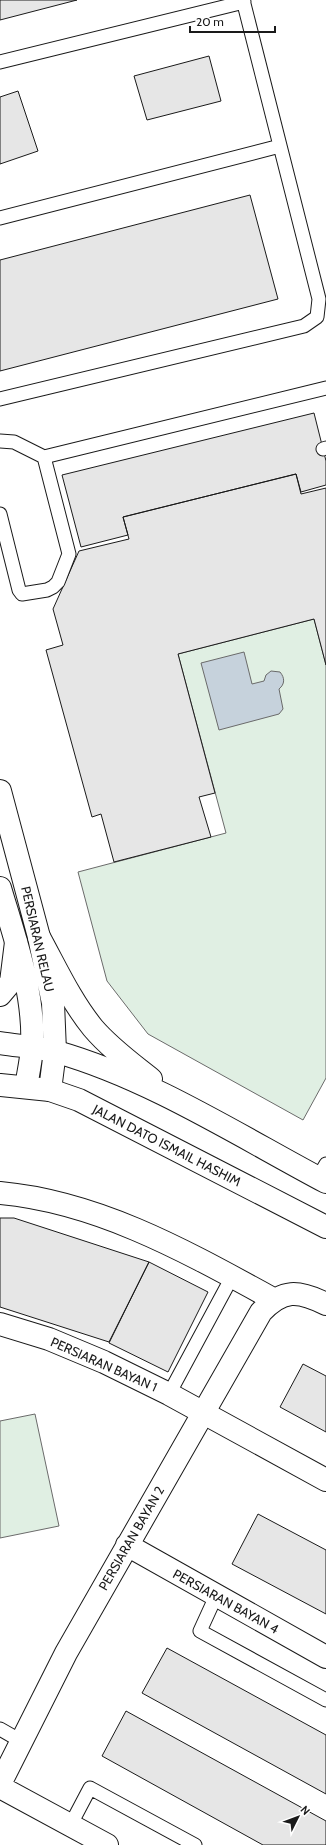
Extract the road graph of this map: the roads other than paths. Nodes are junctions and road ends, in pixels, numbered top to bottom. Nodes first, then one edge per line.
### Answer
1 (244, 1) edge
2 (0, 62) edge
3 (280, 146) junction
4 (0, 218) edge
5 (326, 388) edge
6 (0, 399) edge
7 (0, 441) edge
8 (44, 457) junction
9 (0, 514) edge
10 (0, 791) edge
11 (0, 888) edge
12 (39, 938) junction
13 (8, 942) edge
14 (0, 995) edge
15 (0, 1043) edge
16 (32, 1048) junction
17 (55, 1051) junction
18 (0, 1085) edge
19 (26, 1087) junction
20 (50, 1090) junction
21 (194, 1111) junction
22 (323, 1175) edge
23 (0, 1193) edge
24 (326, 1227) edge
25 (232, 1277) junction
26 (273, 1299) junction
27 (326, 1304) edge
28 (0, 1324) edge
29 (168, 1394) junction
30 (204, 1413) junction
31 (326, 1480) edge
32 (127, 1545) junction
33 (216, 1596) junction
34 (326, 1657) edge
35 (326, 1700) edge
36 (0, 1729) edge
37 (21, 1741) junction
38 (0, 1786) edge
39 (71, 1824) junction
40 (98, 1843) edge
41 (195, 1845) edge

1 - 2 lane
1 - 3 lane
3 - 4 lane
3 - 6 lane
5 - 8 lane
7 - 8 lane
8 - 9 lane
10 - 12 street, PERSIARAN RELAU
11 - 13 street, PERSIARAN RELAU
12 - 17 street, PERSIARAN RELAU
12 - 21 street
13 - 14 street
13 - 16 street, PERSIARAN RELAU
15 - 16 street
16 - 17 street
16 - 19 street, PERSIARAN RELAU
17 - 20 street, PERSIARAN RELAU
17 - 21 street
18 - 19 street, JALAN DATO ISMAIL HASHIM
19 - 20 street, JALAN DATO ISMAIL HASHIM
20 - 24 street, JALAN DATO ISMAIL HASHIM
21 - 22 street
23 - 25 street
25 - 26 street
25 - 29 lane
26 - 27 street
26 - 30 street, PERSIARAN BAYAN 2
28 - 29 street, PERSIARAN BAYAN 1
29 - 30 street, PERSIARAN BAYAN 1
30 - 31 street, PERSIARAN BAYAN 1
30 - 32 street, PERSIARAN BAYAN 2
32 - 33 street, PERSIARAN BAYAN 4
32 - 37 street, PERSIARAN BAYAN 2
33 - 34 street, PERSIARAN BAYAN 4
33 - 35 lane
36 - 37 lane
37 - 38 street, PERSIARAN BAYAN 2
38 - 39 street
39 - 40 street
39 - 41 lane

